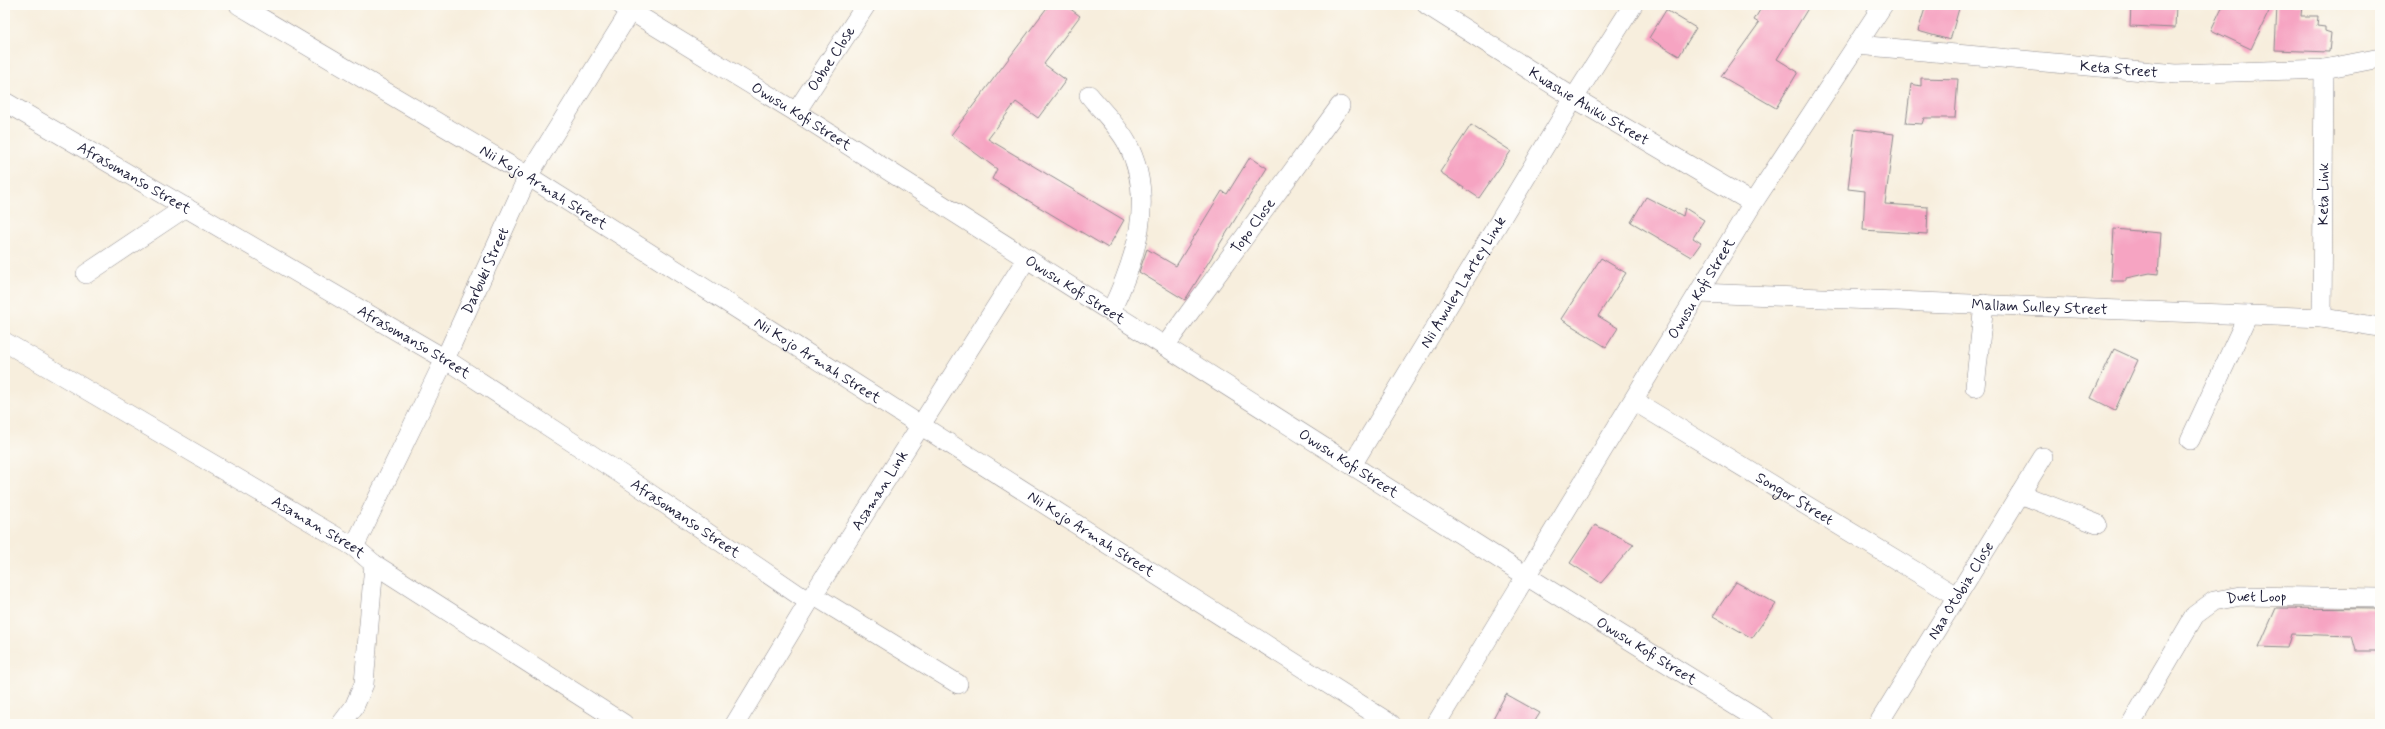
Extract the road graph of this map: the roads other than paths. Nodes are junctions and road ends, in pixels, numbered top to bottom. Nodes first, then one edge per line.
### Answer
1 (239, 5) edge
2 (866, 5) edge
3 (1427, 5) edge
4 (1633, 5) edge
5 (1882, 5) edge
6 (629, 7) edge
7 (1858, 45) junction
8 (2380, 58) edge
9 (2324, 69) junction
10 (1089, 95) dead end
11 (1574, 98) junction
12 (5, 102) edge
13 (1340, 106) dead end
14 (796, 112) junction
15 (528, 176) junction
16 (1753, 203) junction
17 (186, 207) junction
18 (1027, 258) junction
19 (86, 274) dead end
20 (1699, 293) junction
21 (1984, 304) junction
22 (1111, 311) junction
23 (2248, 315) junction
24 (2322, 318) junction
25 (2380, 327) edge
26 (5, 342) edge
27 (1165, 346) junction
28 (445, 358) junction
29 (1975, 387) dead end
30 (1634, 400) junction
31 (920, 426) junction
32 (2190, 440) dead end
33 (2043, 457) dead end
34 (1352, 465) junction
35 (2020, 494) junction
36 (2097, 524) dead end
37 (354, 547) junction
38 (374, 564) junction
39 (1528, 576) junction
40 (1956, 596) junction
41 (811, 598) junction
42 (2380, 598) edge
43 (958, 684) dead end
44 (2134, 723) edge
45 (341, 724) edge
46 (624, 724) edge
47 (735, 724) edge
48 (1391, 724) edge
49 (1436, 724) edge
50 (1765, 724) edge
51 (1878, 724) edge

1 - 15 street, Nii Kojo Armah Street
2 - 14 street, Ooboe Close
3 - 11 street, Kwashie Ahiku Street
4 - 11 street, Nii Awuley Lartey Link
5 - 7 street, Owusu Kofi Street
6 - 14 street, Owusu Kofi Street
6 - 15 street, Darbuki Street
7 - 9 street, Keta Street
7 - 16 street, Owusu Kofi Street
8 - 9 street, Keta Street
9 - 24 street, Keta Link
10 - 22 street
11 - 16 street, Kwashie Ahiku Street
11 - 34 street, Nii Awuley Lartey Link
12 - 17 street, Afrasomanso Street
13 - 27 street, Topo Close
14 - 18 street, Owusu Kofi Street
15 - 28 street, Darbuki Street
15 - 31 street, Nii Kojo Armah Street
16 - 20 street, Owusu Kofi Street
17 - 19 street
17 - 28 street, Afrasomanso Street
18 - 22 street, Owusu Kofi Street
18 - 31 street, Asaman Link
20 - 21 street, Mallam Sulley Street
20 - 30 street, Owusu Kofi Street
21 - 23 street, Mallam Sulley Street
21 - 29 street
22 - 27 street, Owusu Kofi Street
23 - 24 street, Mallam Sulley Street
23 - 32 street
24 - 25 street, Mallam Sulley Street
26 - 37 street, Asaman Street
27 - 34 street, Owusu Kofi Street
28 - 37 street, Darbuki Street
28 - 41 street, Afrasomanso Street
30 - 39 street, Owusu Kofi Street
30 - 40 street, Songor Street
31 - 41 street, Asaman Link
31 - 48 street, Nii Kojo Armah Street
33 - 35 street, Naa Otobia Close
34 - 39 street, Owusu Kofi Street
35 - 36 street
35 - 40 street, Naa Otobia Close
37 - 38 street, Asaman Street
38 - 45 street
38 - 46 street, Asaman Street
39 - 49 street, Owusu Kofi Street
39 - 50 street, Owusu Kofi Street
40 - 51 street, Naa Otobia Close
41 - 43 street, Afrasomanso Street
41 - 47 street, Asaman Link
42 - 44 street, Duet Loop

